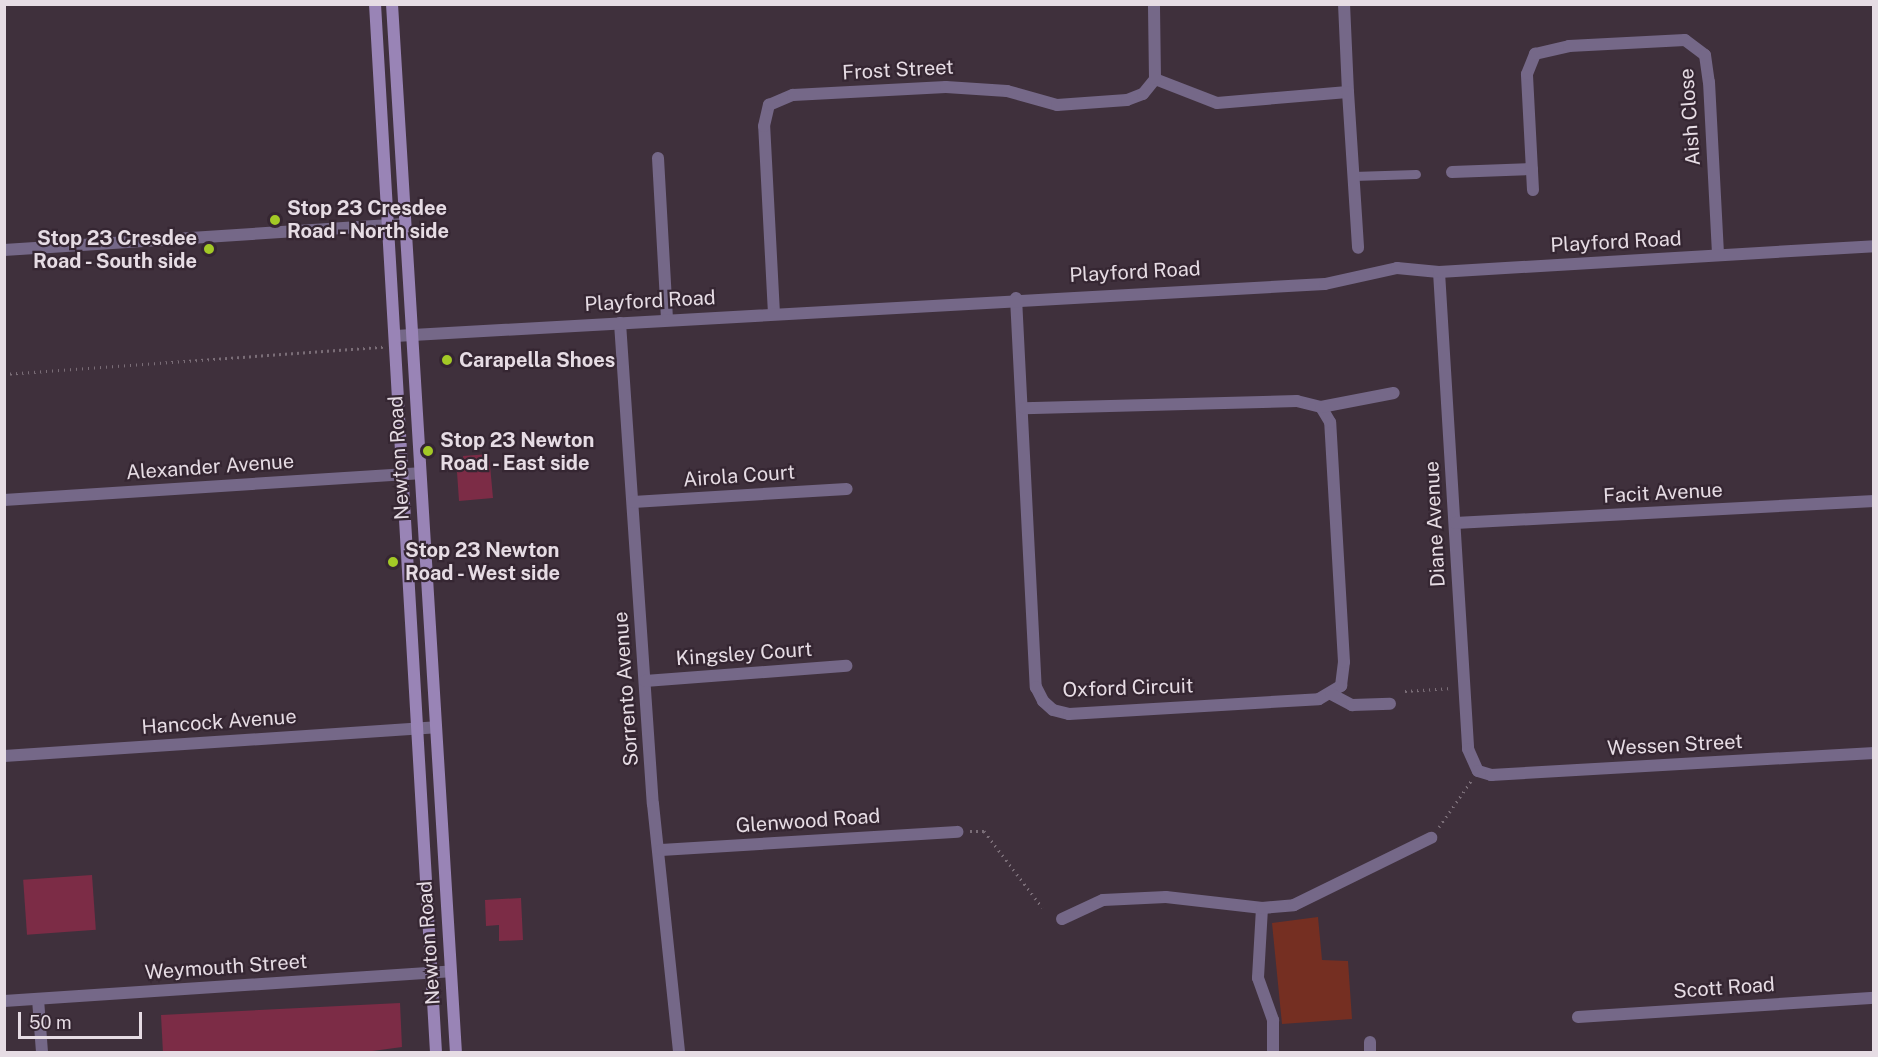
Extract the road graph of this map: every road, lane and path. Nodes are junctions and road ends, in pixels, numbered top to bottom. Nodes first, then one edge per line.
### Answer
1 (375, 4) edge
2 (392, 4) edge
3 (1154, 4) edge
4 (1344, 4) edge
5 (1155, 79) junction
6 (1348, 92) junction
7 (658, 158) dead end
8 (1532, 169) junction
9 (1452, 172) dead end
10 (1416, 174) dead end
11 (1353, 177) junction
12 (1533, 190) dead end
13 (405, 224) junction
14 (389, 225) junction
15 (1874, 246) edge
16 (1358, 248) dead end
17 (4, 249) edge
18 (1718, 255) junction
19 (1439, 272) junction
20 (1016, 298) junction
21 (774, 314) junction
22 (667, 320) junction
23 (620, 323) junction
24 (411, 335) junction
25 (396, 341) junction
26 (4, 374) edge
27 (1394, 393) dead end
28 (1321, 407) junction
29 (1024, 408) junction
30 (419, 473) junction
31 (403, 474) junction
32 (846, 489) dead end
33 (4, 500) edge
34 (1874, 501) edge
35 (633, 502) junction
36 (1455, 523) junction
37 (846, 666) dead end
38 (645, 681) junction
39 (1464, 687) junction
40 (1405, 691) dead end
41 (1331, 694) junction
42 (1390, 704) dead end
43 (436, 727) junction
44 (419, 729) junction
45 (1874, 753) edge
46 (4, 756) edge
47 (1478, 771) junction
48 (957, 832) joint
49 (1431, 838) joint
50 (661, 850) junction
51 (1042, 907) dead end
52 (1262, 908) junction
53 (1062, 919) dead end
54 (450, 971) junction
55 (432, 973) junction
56 (1874, 998) edge
57 (38, 999) junction
58 (4, 1001) edge
59 (1578, 1017) dead end
60 (42, 1053) edge
61 (436, 1053) edge
62 (456, 1053) edge
63 (679, 1053) edge
64 (1274, 1053) edge

1 - 14 main road, Newton Road
2 - 13 main road, Newton Road
3 - 5 street
4 - 6 street
5 - 6 street
5 - 21 street, Frost Street
6 - 11 street
7 - 22 street
8 - 9 street
8 - 12 street, Aish Close
8 - 18 street, Aish Close
10 - 11 lane
11 - 16 street
13 - 14 street
13 - 24 main road, Newton Road
14 - 17 street
14 - 25 main road, Newton Road
15 - 18 street, Playford Road
18 - 19 street, Playford Road
19 - 20 street, Playford Road
19 - 36 street, Diane Avenue
20 - 21 street, Playford Road
20 - 29 street, Oxford Circuit
21 - 22 street, Playford Road
22 - 23 street, Playford Road
23 - 24 street, Playford Road
23 - 35 street, Sorrento Avenue
24 - 25 street, Playford Road
24 - 30 main road, Newton Road
25 - 26 path
25 - 31 main road, Newton Road
27 - 28 street
28 - 29 street
28 - 41 street
29 - 41 street, Oxford Circuit
30 - 31 street, Alexander Avenue
30 - 43 main road, Newton Road
31 - 33 street, Alexander Avenue
31 - 44 main road, Newton Road
32 - 35 street, Airola Court
34 - 36 street, Facit Avenue
35 - 38 street, Sorrento Avenue
36 - 39 street, Diane Avenue
37 - 38 street, Kingsley Court
38 - 50 street, Sorrento Avenue
39 - 40 path
39 - 47 street, Diane Avenue
41 - 42 street, Oxford Circuit
43 - 44 street, Hancock Avenue
43 - 54 main road, Newton Road
44 - 46 street, Hancock Avenue
44 - 55 main road, Newton Road
45 - 47 street, Wessen Street
47 - 49 path
48 - 50 street, Glenwood Road
48 - 51 path
49 - 52 street
50 - 63 street, Sorrento Avenue
52 - 53 street
52 - 64 street
54 - 55 street, Weymouth Street
54 - 62 main road, Newton Road
55 - 57 street, Weymouth Street
55 - 61 main road, Newton Road
56 - 59 street, Scott Road
57 - 58 street, Weymouth Street
57 - 60 street

